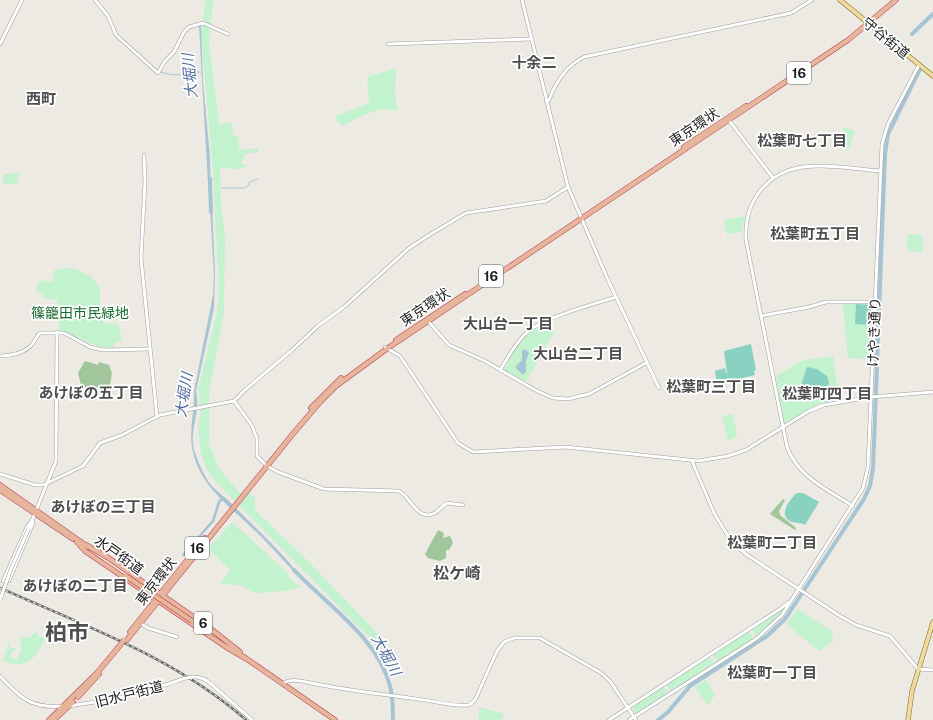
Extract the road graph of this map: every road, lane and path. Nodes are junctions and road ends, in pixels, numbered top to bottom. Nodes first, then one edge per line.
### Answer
1 (22, 0) edge
2 (94, 0) edge
3 (522, 0) edge
4 (812, 0) edge
5 (840, 0) edge
6 (892, 0) edge
7 (896, 0) edge
8 (868, 23) junction
9 (228, 34) dead end
10 (532, 39) junction
11 (0, 44) edge
12 (388, 44) dead end
13 (919, 65) junction
14 (933, 76) edge
15 (546, 101) junction
16 (728, 120) junction
17 (144, 155) dead end
18 (880, 171) junction
19 (773, 178) junction
20 (568, 187) junction
21 (581, 217) junction
22 (616, 297) junction
23 (875, 302) junction
24 (761, 316) junction
25 (428, 321) junction
26 (58, 332) junction
27 (150, 348) junction
28 (387, 348) junction
29 (0, 356) edge
30 (646, 364) junction
31 (500, 370) junction
32 (659, 388) dead end
33 (933, 392) edge
34 (874, 397) junction
35 (234, 401) junction
36 (157, 417) junction
37 (782, 428) junction
38 (692, 461) junction
39 (266, 465) junction
40 (0, 474) edge
41 (48, 482) junction
42 (0, 485) edge
43 (0, 490) edge
44 (463, 505) dead end
45 (853, 506) junction
46 (36, 512) junction
47 (32, 520) junction
48 (77, 542) junction
49 (86, 545) junction
50 (127, 575) junction
51 (802, 591) junction
52 (162, 594) junction
53 (0, 600) edge
54 (157, 600) junction
55 (192, 620) junction
56 (933, 622) edge
57 (140, 623) junction
58 (178, 637) dead end
59 (240, 652) junction
60 (245, 658) junction
61 (918, 669) junction
62 (933, 670) edge
63 (0, 676) edge
64 (284, 684) junction
65 (66, 706) junction
66 (628, 708) junction
67 (635, 718) edge
68 (52, 719) edge
69 (252, 720) edge
70 (334, 720) edge
71 (609, 720) edge
72 (628, 720) edge
73 (908, 720) edge

1 - 11 street
2 - 9 street
3 - 10 street
4 - 15 street
5 - 8 main road, 守谷街道
6 - 8 highway, 東京環状 / 16
7 - 8 highway, 東京環状 / 16
8 - 13 main road, 守谷街道
8 - 16 highway, 東京環状 / 16
10 - 12 street
10 - 15 street
13 - 14 main road, 守谷街道
13 - 18 street, けやき通り
15 - 20 street
16 - 19 street
16 - 21 highway, 東京環状 / 16
17 - 27 street
18 - 19 street
18 - 23 street, けやき通り
19 - 24 street
20 - 21 street
20 - 35 street
21 - 22 street
21 - 25 highway, 東京環状 / 16
22 - 30 street
22 - 31 street
23 - 24 street
23 - 34 street, けやき通り
24 - 37 street
25 - 28 highway, 東京環状 / 16
25 - 31 street
26 - 27 street
26 - 29 street
26 - 41 street
27 - 36 street
28 - 38 street
28 - 39 highway, 東京環状 / 16
30 - 31 street
30 - 32 street
33 - 34 street
34 - 37 street
34 - 45 street, けやき通り
35 - 36 street
35 - 39 street
36 - 41 street
37 - 38 street
37 - 45 street
38 - 51 street
39 - 44 street
39 - 52 highway, 東京環状 / 16
40 - 41 street
41 - 46 street
42 - 46 highway, 水戸街道 / 6
43 - 46 highway, 水戸街道 / 6
45 - 51 street, けやき通り
46 - 47 street
46 - 48 highway, 水戸街道 / 6
46 - 49 highway, 水戸街道 / 6
47 - 47 street
47 - 53 street, bridge
48 - 50 highway, 水戸街道 / 6
48 - 54 highway
49 - 50 highway, 水戸街道 / 6
49 - 52 highway
50 - 55 highway, 水戸街道 / 6, bridge
51 - 61 street
51 - 66 street
51 - 67 street
52 - 54 highway, 東京環状 / 16
52 - 59 highway, 6
54 - 57 highway, 東京環状 / 16
54 - 60 highway, 6
55 - 59 highway, 水戸街道 / 6
55 - 60 highway, 水戸街道 / 6
56 - 61 main road
57 - 58 street
57 - 65 highway, 東京環状 / 16, bridge
59 - 64 highway, 水戸街道 / 6
60 - 64 highway, 水戸街道 / 6
61 - 62 street
61 - 73 main road
63 - 65 street, 旧水戸街道
64 - 66 street
64 - 70 highway, 水戸街道 / 6
65 - 68 highway, 東京環状 / 16
65 - 69 street, 旧水戸街道, bridge
66 - 67 street
66 - 71 street
67 - 72 street

